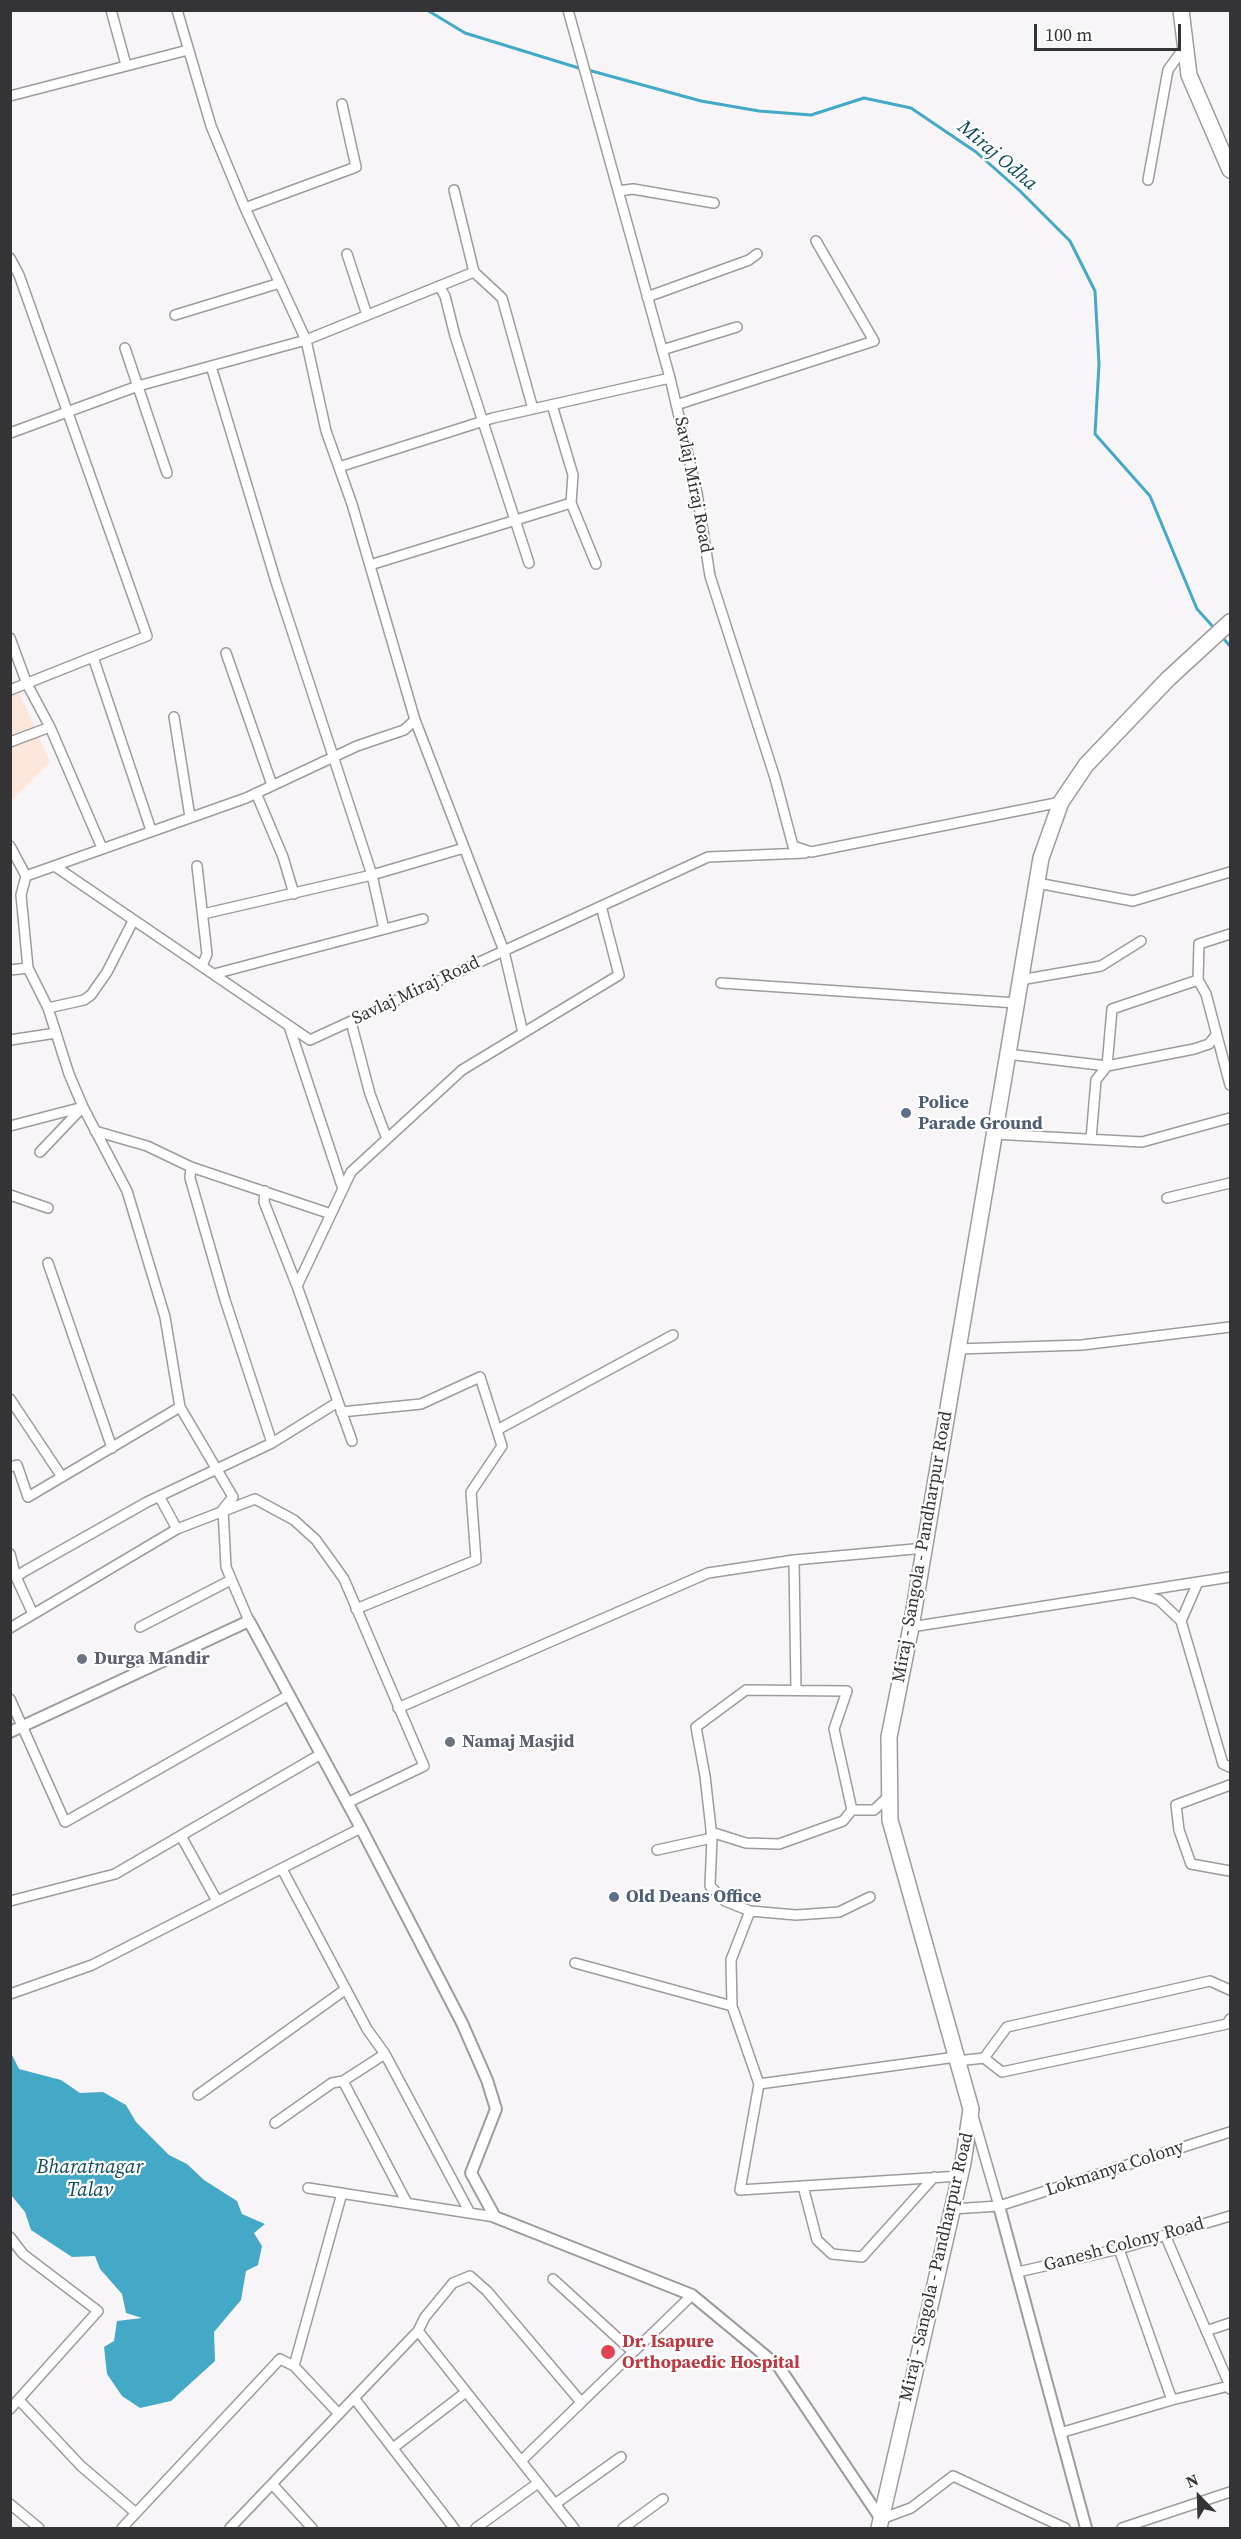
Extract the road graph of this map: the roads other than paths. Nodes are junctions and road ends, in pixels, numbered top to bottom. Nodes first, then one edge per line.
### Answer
1 (111, 10) edge
2 (177, 10) edge
3 (568, 10) edge
4 (1181, 10) edge
5 (1186, 45) junction
6 (188, 50) junction
7 (126, 65) junction
8 (10, 96) edge
9 (342, 104) dead end
10 (1230, 170) edge
11 (1148, 180) dead end
12 (454, 190) dead end
13 (618, 191) junction
14 (714, 203) dead end
15 (245, 208) junction
16 (816, 241) dead end
17 (347, 254) dead end
18 (757, 254) dead end
19 (10, 258) edge
20 (474, 272) junction
21 (280, 283) junction
22 (439, 286) junction
23 (647, 297) junction
24 (175, 315) dead end
25 (368, 315) junction
26 (737, 327) dead end
27 (306, 340) junction
28 (125, 348) dead end
29 (662, 350) junction
30 (211, 366) junction
31 (670, 378) junction
32 (138, 386) junction
33 (552, 405) junction
34 (676, 405) junction
35 (533, 409) junction
36 (68, 412) junction
37 (483, 421) junction
38 (10, 433) edge
39 (339, 467) junction
40 (167, 473) dead end
41 (572, 503) junction
42 (515, 520) junction
43 (530, 563) dead end
44 (596, 564) dead end
45 (370, 565) junction
46 (1230, 622) edge
47 (10, 638) edge
48 (226, 653) dead end
49 (93, 657) junction
50 (27, 684) junction
51 (10, 690) edge
52 (174, 717) dead end
53 (415, 720) junction
54 (50, 727) junction
55 (10, 742) edge
56 (333, 757) junction
57 (272, 785) junction
58 (256, 793) junction
59 (1061, 802) junction
60 (190, 817) junction
61 (151, 830) junction
62 (11, 848) edge
63 (102, 848) junction
64 (464, 848) junction
65 (811, 852) junction
66 (196, 866) dead end
67 (56, 867) junction
68 (1230, 872) edge
69 (372, 875) junction
70 (26, 876) junction
71 (1037, 883) junction
72 (294, 894) junction
73 (601, 906) junction
74 (203, 914) junction
75 (423, 919) dead end
76 (133, 921) junction
77 (384, 929) junction
78 (1230, 934) edge
79 (1141, 941) dead end
80 (504, 951) junction
81 (202, 966) junction
82 (28, 968) junction
83 (10, 970) edge
84 (214, 974) junction
85 (1020, 980) junction
86 (1198, 980) junction
87 (721, 982) dead end
88 (1016, 1003) junction
89 (48, 1008) junction
90 (351, 1022) junction
91 (289, 1026) junction
92 (56, 1033) junction
93 (523, 1033) junction
94 (1216, 1035) junction
95 (10, 1040) edge
96 (1007, 1054) junction
97 (1107, 1066) junction
98 (1230, 1085) edge
99 (83, 1107) junction
100 (1230, 1118) edge
101 (10, 1126) edge
102 (95, 1131) junction
103 (993, 1134) junction
104 (387, 1139) junction
105 (1091, 1139) junction
106 (40, 1152) dead end
107 (191, 1167) junction
108 (1230, 1183) edge
109 (343, 1189) junction
110 (265, 1191) junction
111 (10, 1195) edge
112 (1167, 1198) dead end
113 (48, 1208) dead end
114 (331, 1214) junction
115 (48, 1263) dead end
116 (297, 1286) junction
117 (1230, 1327) edge
118 (673, 1335) dead end
119 (957, 1349) junction
120 (10, 1399) edge
121 (338, 1402) junction
122 (180, 1407) junction
123 (342, 1412) junction
124 (497, 1430) junction
125 (352, 1441) dead end
126 (272, 1443) junction
127 (112, 1448) junction
128 (10, 1467) edge
129 (215, 1470) junction
130 (62, 1477) junction
131 (159, 1496) junction
132 (223, 1509) junction
133 (177, 1528) junction
134 (924, 1548) junction
135 (10, 1554) edge
136 (794, 1560) junction
137 (16, 1577) junction
138 (1230, 1577) edge
139 (231, 1580) junction
140 (1198, 1582) junction
141 (1133, 1592) junction
142 (356, 1609) junction
143 (33, 1614) junction
144 (249, 1621) junction
145 (1181, 1621) junction
146 (140, 1627) dead end
147 (911, 1627) junction
148 (10, 1628) edge
149 (796, 1689) junction
150 (289, 1695) junction
151 (10, 1699) edge
152 (398, 1708) junction
153 (23, 1726) junction
154 (10, 1732) edge
155 (321, 1755) junction
156 (1230, 1767) edge
157 (1230, 1785) edge
158 (890, 1795) junction
159 (347, 1803) junction
160 (852, 1810) junction
161 (361, 1828) junction
162 (712, 1835) junction
163 (181, 1836) junction
164 (657, 1850) dead end
165 (282, 1869) junction
166 (1230, 1870) edge
167 (870, 1898) dead end
168 (10, 1901) edge
169 (217, 1901) junction
170 (750, 1911) junction
171 (575, 1963) dead end
172 (346, 1989) junction
173 (1230, 1990) edge
174 (10, 1994) edge
175 (732, 2006) junction
176 (1230, 2019) edge
177 (385, 2054) junction
178 (984, 2058) junction
179 (956, 2059) junction
180 (343, 2081) junction
181 (759, 2084) junction
182 (198, 2095) dead end
183 (971, 2109) junction
184 (275, 2123) dead end
185 (1230, 2132) edge
186 (960, 2176) junction
187 (934, 2177) junction
188 (803, 2186) junction
189 (308, 2188) dead end
190 (342, 2193) junction
191 (407, 2203) junction
192 (999, 2206) junction
193 (952, 2209) junction
194 (470, 2213) junction
195 (1230, 2216) edge
196 (495, 2217) junction
197 (1165, 2235) junction
198 (10, 2237) edge
199 (1119, 2249) junction
200 (1018, 2272) junction
201 (553, 2279) dead end
202 (692, 2295) junction
203 (1230, 2323) edge
204 (418, 2331) junction
205 (1206, 2331) junction
206 (633, 2352) junction
207 (294, 2366) junction
208 (1230, 2387) edge
209 (466, 2392) junction
210 (354, 2398) junction
211 (19, 2400) junction
212 (1172, 2400) junction
213 (582, 2402) junction
214 (10, 2409) edge
215 (339, 2414) junction
216 (1060, 2433) junction
217 (393, 2448) junction
218 (621, 2457) dead end
219 (521, 2461) junction
220 (538, 2483) junction
221 (272, 2484) junction
222 (1230, 2492) edge
223 (663, 2499) dead end
224 (10, 2504) edge
225 (555, 2504) junction
226 (136, 2513) junction
227 (880, 2524) edge
228 (39, 2529) edge
229 (122, 2529) edge
230 (230, 2529) edge
231 (312, 2529) edge
232 (454, 2529) edge
233 (476, 2529) edge
234 (574, 2529) edge
235 (623, 2529) edge
236 (1065, 2529) edge
237 (1086, 2529) edge
238 (1122, 2529) edge

1 - 7 street
2 - 6 street
3 - 13 street, Savlaj Miraj Road
4 - 5 highway
5 - 10 highway
5 - 11 street
6 - 7 street
6 - 15 street
7 - 8 street
9 - 15 street
12 - 20 street
13 - 14 street
13 - 23 street, Savlaj Miraj Road
15 - 21 street
16 - 34 street
17 - 25 street
18 - 23 street
19 - 36 street
20 - 22 street
20 - 35 street
21 - 24 street
21 - 27 street
22 - 25 street
22 - 37 street
23 - 29 street, Savlaj Miraj Road
25 - 27 street
26 - 29 street
27 - 30 street
27 - 39 street
28 - 32 street
29 - 31 street, Savlaj Miraj Road
30 - 32 street
30 - 56 street
31 - 33 street
31 - 34 street, Savlaj Miraj Road
32 - 36 street
32 - 40 street
33 - 35 street
33 - 41 street
34 - 65 street, Savlaj Miraj Road
35 - 37 street
36 - 38 street
36 - 49 street
37 - 39 street
37 - 42 street
39 - 45 street
41 - 42 street
41 - 44 street
42 - 43 street
42 - 45 street
45 - 53 street
46 - 59 highway, Miraj - Sangola - Pandharpur Road
47 - 50 street
48 - 57 street
49 - 50 street
49 - 61 street
50 - 51 street
50 - 54 street
52 - 60 street
53 - 56 street
53 - 64 street
54 - 55 street
54 - 63 street
56 - 57 street
56 - 69 street
57 - 58 street
58 - 60 street
58 - 72 street
59 - 65 street, Savlaj Miraj Road
59 - 71 highway, Miraj - Sangola - Pandharpur Road
60 - 61 street
61 - 63 street
62 - 70 street
63 - 67 street
64 - 69 street
64 - 80 street
65 - 73 street, Savlaj Miraj Road
66 - 74 street
67 - 70 street
67 - 76 street, Savlaj Miraj Road
68 - 71 street
69 - 72 street
69 - 77 street
70 - 82 street
71 - 85 highway, Miraj - Sangola - Pandharpur Road
72 - 74 street
73 - 80 street, Savlaj Miraj Road
73 - 93 street
74 - 81 street
75 - 77 street
76 - 81 street, Savlaj Miraj Road
76 - 89 street
77 - 84 street
78 - 86 street
79 - 85 street
80 - 90 street, Savlaj Miraj Road
80 - 93 street
81 - 84 street, Savlaj Miraj Road
82 - 83 street
82 - 89 street
84 - 91 street, Savlaj Miraj Road
85 - 88 highway, Miraj - Sangola - Pandharpur Road
86 - 94 street
86 - 97 street
87 - 88 street
88 - 96 highway, Miraj - Sangola - Pandharpur Road
89 - 92 street
90 - 91 street, Savlaj Miraj Road
90 - 104 street
91 - 109 street
92 - 95 street
92 - 99 street
93 - 104 street
94 - 97 street
94 - 98 street
96 - 97 street
96 - 103 highway, Miraj - Sangola - Pandharpur Road
97 - 105 street
99 - 101 street
99 - 102 street
99 - 106 street
100 - 105 street
102 - 107 street
102 - 122 street
103 - 105 street
103 - 119 highway, Miraj - Sangola - Pandharpur Road
104 - 109 street
107 - 110 street
107 - 126 street
108 - 112 street
109 - 114 street
110 - 114 street
110 - 116 street
111 - 113 street
114 - 116 street
115 - 127 street
116 - 121 street
117 - 119 street
118 - 124 street
119 - 134 highway, Miraj - Sangola - Pandharpur Road
120 - 130 street
121 - 123 street
121 - 126 street
122 - 127 street
122 - 129 street
123 - 124 street
123 - 125 street
124 - 142 street
126 - 129 street
127 - 130 street
128 - 130 street
129 - 131 street
129 - 132 street
131 - 133 street
131 - 137 street
132 - 133 street
132 - 139 street
132 - 142 street
133 - 143 street
134 - 136 street
134 - 147 highway, Miraj - Sangola - Pandharpur Road
135 - 137 street
136 - 149 street
136 - 152 street
137 - 143 street
138 - 140 street
139 - 144 street
139 - 146 street
140 - 141 street
140 - 145 street
141 - 145 street
141 - 147 street
142 - 152 street
143 - 148 street
144 - 150 street
144 - 153 street
145 - 156 street
147 - 158 highway, Miraj - Sangola - Pandharpur Road
149 - 160 street
149 - 162 street
150 - 153 street
150 - 155 street
151 - 153 street
152 - 159 street
153 - 154 street
155 - 159 street
155 - 163 street
157 - 166 street
158 - 160 street
158 - 179 highway, Miraj - Sangola - Pandharpur Road
159 - 161 street
160 - 162 street
161 - 165 street
161 - 196 street
162 - 164 street
162 - 170 street
163 - 168 street
163 - 169 street
165 - 169 street
165 - 172 street
167 - 170 street
169 - 174 street
170 - 175 street
171 - 175 street
172 - 177 street
172 - 182 street
173 - 178 street
175 - 181 street
176 - 178 street
177 - 180 street
177 - 194 street
178 - 179 street
179 - 181 street
179 - 183 highway, Miraj - Sangola - Pandharpur Road
180 - 184 street
180 - 191 street
181 - 188 street
183 - 186 highway, Miraj - Sangola - Pandharpur Road
183 - 192 street
185 - 192 street, Lokmanya Colony
186 - 187 street
186 - 193 highway, Miraj - Sangola - Pandharpur Road
187 - 188 street
187 - 188 street
189 - 190 street
190 - 191 street
190 - 207 street
191 - 194 street
192 - 193 street, Lokmanya Colony
192 - 200 street
193 - 227 highway, Miraj - Sangola - Pandharpur Road
194 - 196 street
195 - 197 street, Ganesh Colony Road
196 - 202 street
197 - 199 street, Ganesh Colony Road
197 - 205 street
198 - 211 street
199 - 200 street, Ganesh Colony Road
199 - 212 street
200 - 216 street
201 - 206 street
202 - 206 street
202 - 227 street
203 - 205 street
204 - 209 street
204 - 210 street
204 - 213 street
205 - 208 street
206 - 213 street
207 - 215 street
207 - 226 street
208 - 212 street
209 - 217 street
209 - 219 street
210 - 215 street
210 - 217 street
211 - 214 street
211 - 226 street
212 - 216 street
213 - 219 street
215 - 221 street
216 - 237 street
217 - 232 street
218 - 225 street
219 - 220 street
220 - 225 street
220 - 233 street
221 - 230 street
221 - 231 street
222 - 238 street
223 - 235 street
224 - 228 street
225 - 234 street
226 - 229 street
227 - 236 street

